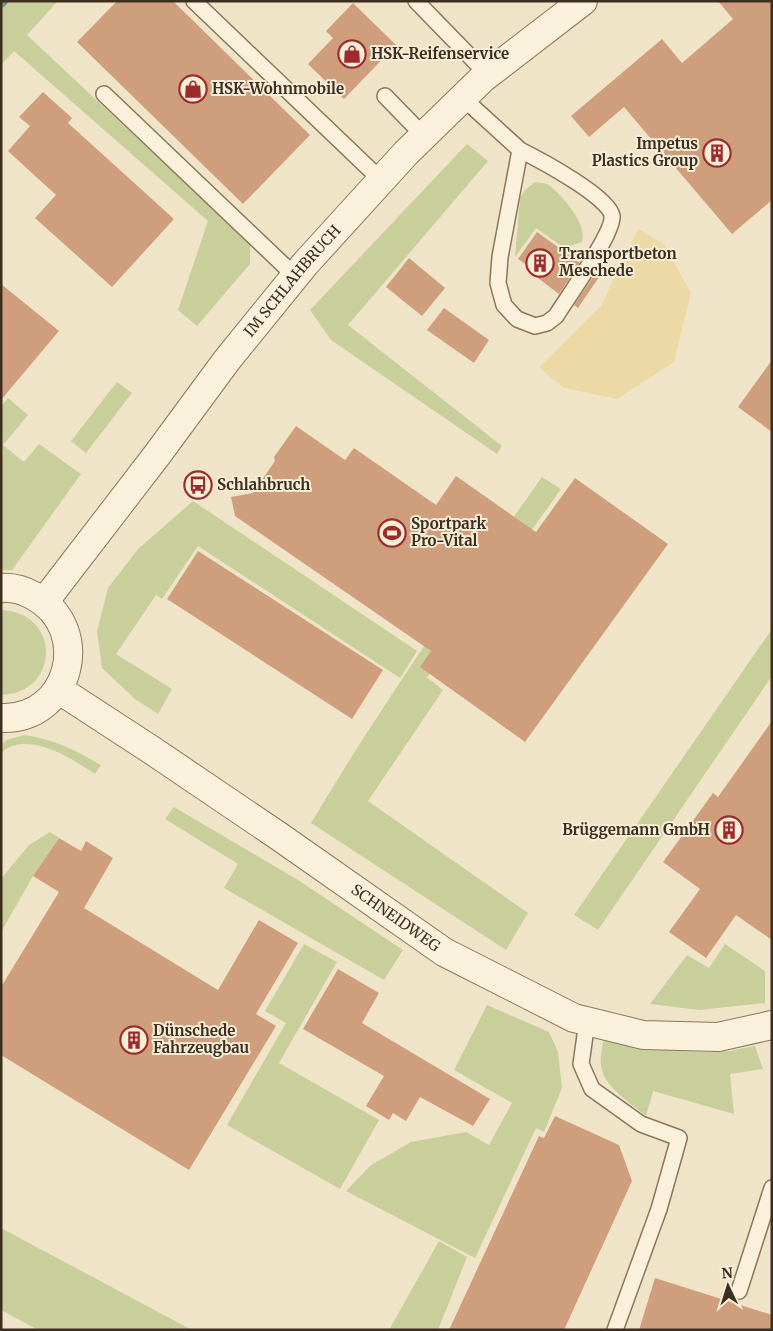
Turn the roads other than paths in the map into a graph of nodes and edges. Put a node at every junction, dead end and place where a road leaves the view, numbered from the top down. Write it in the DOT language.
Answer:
graph roads {
  1 [pos="194,1"];
  2 [pos="416,1"];
  3 [pos="583,1"];
  4 [pos="488,75"];
  5 [pos="104,94"];
  6 [pos="385,96"];
  7 [pos="463,98"];
  8 [pos="424,135"];
  9 [pos="520,150"];
  10 [pos="381,180"];
  11 [pos="295,276"];
  12 [pos="1,588"];
  13 [pos="44,602"];
  14 [pos="58,689"];
  15 [pos="1,718"];
  16 [pos="587,1021"];
  17 [pos="772,1025"];
  18 [pos="772,1188"];
  19 [pos="739,1291"];
  20 [pos="615,1330"];
  1 -- 10 [label="lane"];
  2 -- 4 [label="lane"];
  3 -- 4 [label="street, IM SCHLAHBRUCH"];
  4 -- 7 [label="street, IM SCHLAHBRUCH"];
  5 -- 11 [label="lane"];
  6 -- 8 [label="lane"];
  7 -- 8 [label="street, IM SCHLAHBRUCH"];
  7 -- 9 [label="lane"];
  8 -- 10 [label="street, IM SCHLAHBRUCH"];
  9 -- 9 [label="lane"];
  10 -- 11 [label="street, IM SCHLAHBRUCH"];
  11 -- 13 [label="street, IM SCHLAHBRUCH"];
  12 -- 13 [label="street"];
  13 -- 14 [label="street"];
  14 -- 15 [label="street"];
  14 -- 16 [label="street, SCHNEIDWEG"];
  16 -- 17 [label="street, SCHNEIDWEG"];
  16 -- 20 [label="lane"];
  18 -- 19 [label="lane"];
}
